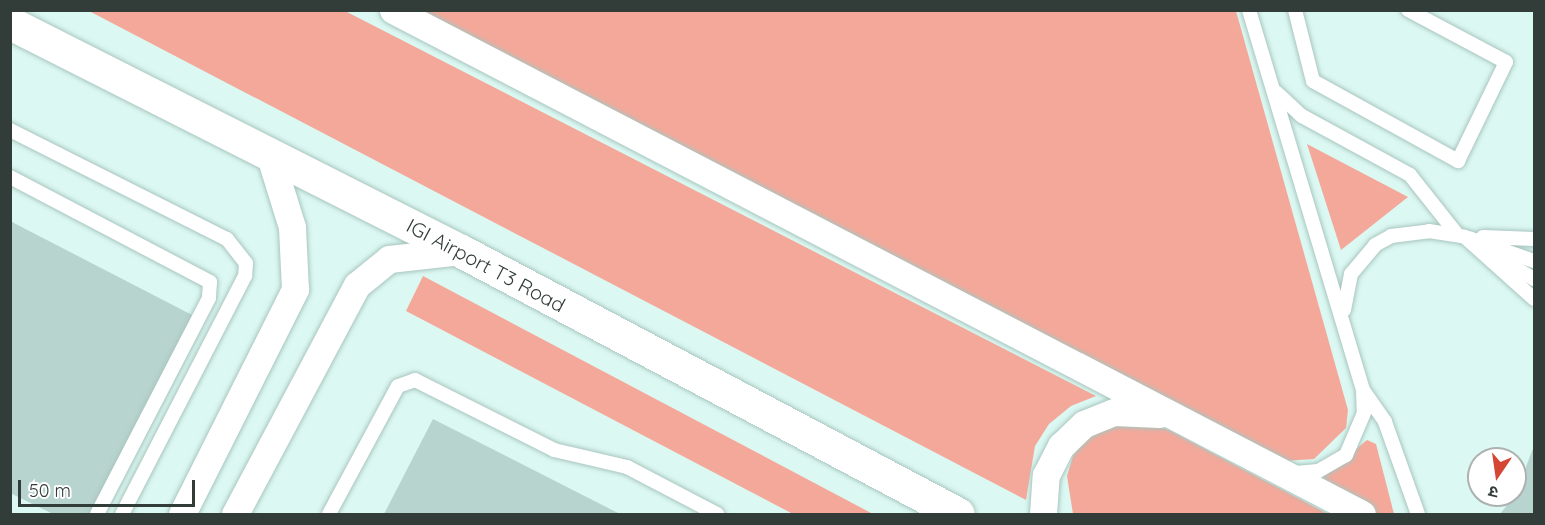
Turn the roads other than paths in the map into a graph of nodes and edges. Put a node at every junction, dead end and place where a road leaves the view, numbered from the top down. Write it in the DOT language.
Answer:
graph roads {
  1 [pos="393,10"];
  2 [pos="1249,10"];
  3 [pos="1295,10"];
  4 [pos="1408,10"];
  5 [pos="10,23"];
  6 [pos="1273,88"];
  7 [pos="10,130"];
  8 [pos="269,153"];
  9 [pos="10,177"];
  10 [pos="1461,235"];
  11 [pos="1534,239"];
  12 [pos="461,251"];
  13 [pos="1534,261"];
  14 [pos="1534,279"];
  15 [pos="1534,299"];
  16 [pos="1345,318"];
  17 [pos="1363,390"];
  18 [pos="1178,420"];
  19 [pos="1279,471"];
  20 [pos="97,514"];
  21 [pos="122,514"];
  22 [pos="182,514"];
  23 [pos="235,514"];
  24 [pos="329,514"];
  25 [pos="717,514"];
  26 [pos="958,514"];
  27 [pos="1043,514"];
  28 [pos="1362,514"];
  29 [pos="1418,514"];
  1 -- 18 [label="street"];
  2 -- 6 [label="lane"];
  3 -- 4 [label="lane"];
  5 -- 8 [label="main road, IGI Airport T3 Road"];
  6 -- 10 [label="lane"];
  6 -- 16 [label="lane"];
  7 -- 21 [label="lane"];
  8 -- 12 [label="main road, IGI Airport T3 Road"];
  8 -- 22 [label="street"];
  9 -- 20 [label="lane"];
  10 -- 11 [label="lane"];
  10 -- 13 [label="lane"];
  10 -- 14 [label="lane"];
  10 -- 15 [label="lane"];
  10 -- 16 [label="lane"];
  12 -- 23 [label="street"];
  12 -- 26 [label="main road, IGI Airport T3 Road"];
  16 -- 17 [label="lane"];
  17 -- 19 [label="lane"];
  17 -- 29 [label="lane"];
  18 -- 19 [label="street"];
  18 -- 27 [label="street"];
  19 -- 28 [label="street"];
  24 -- 25 [label="lane"];
}
